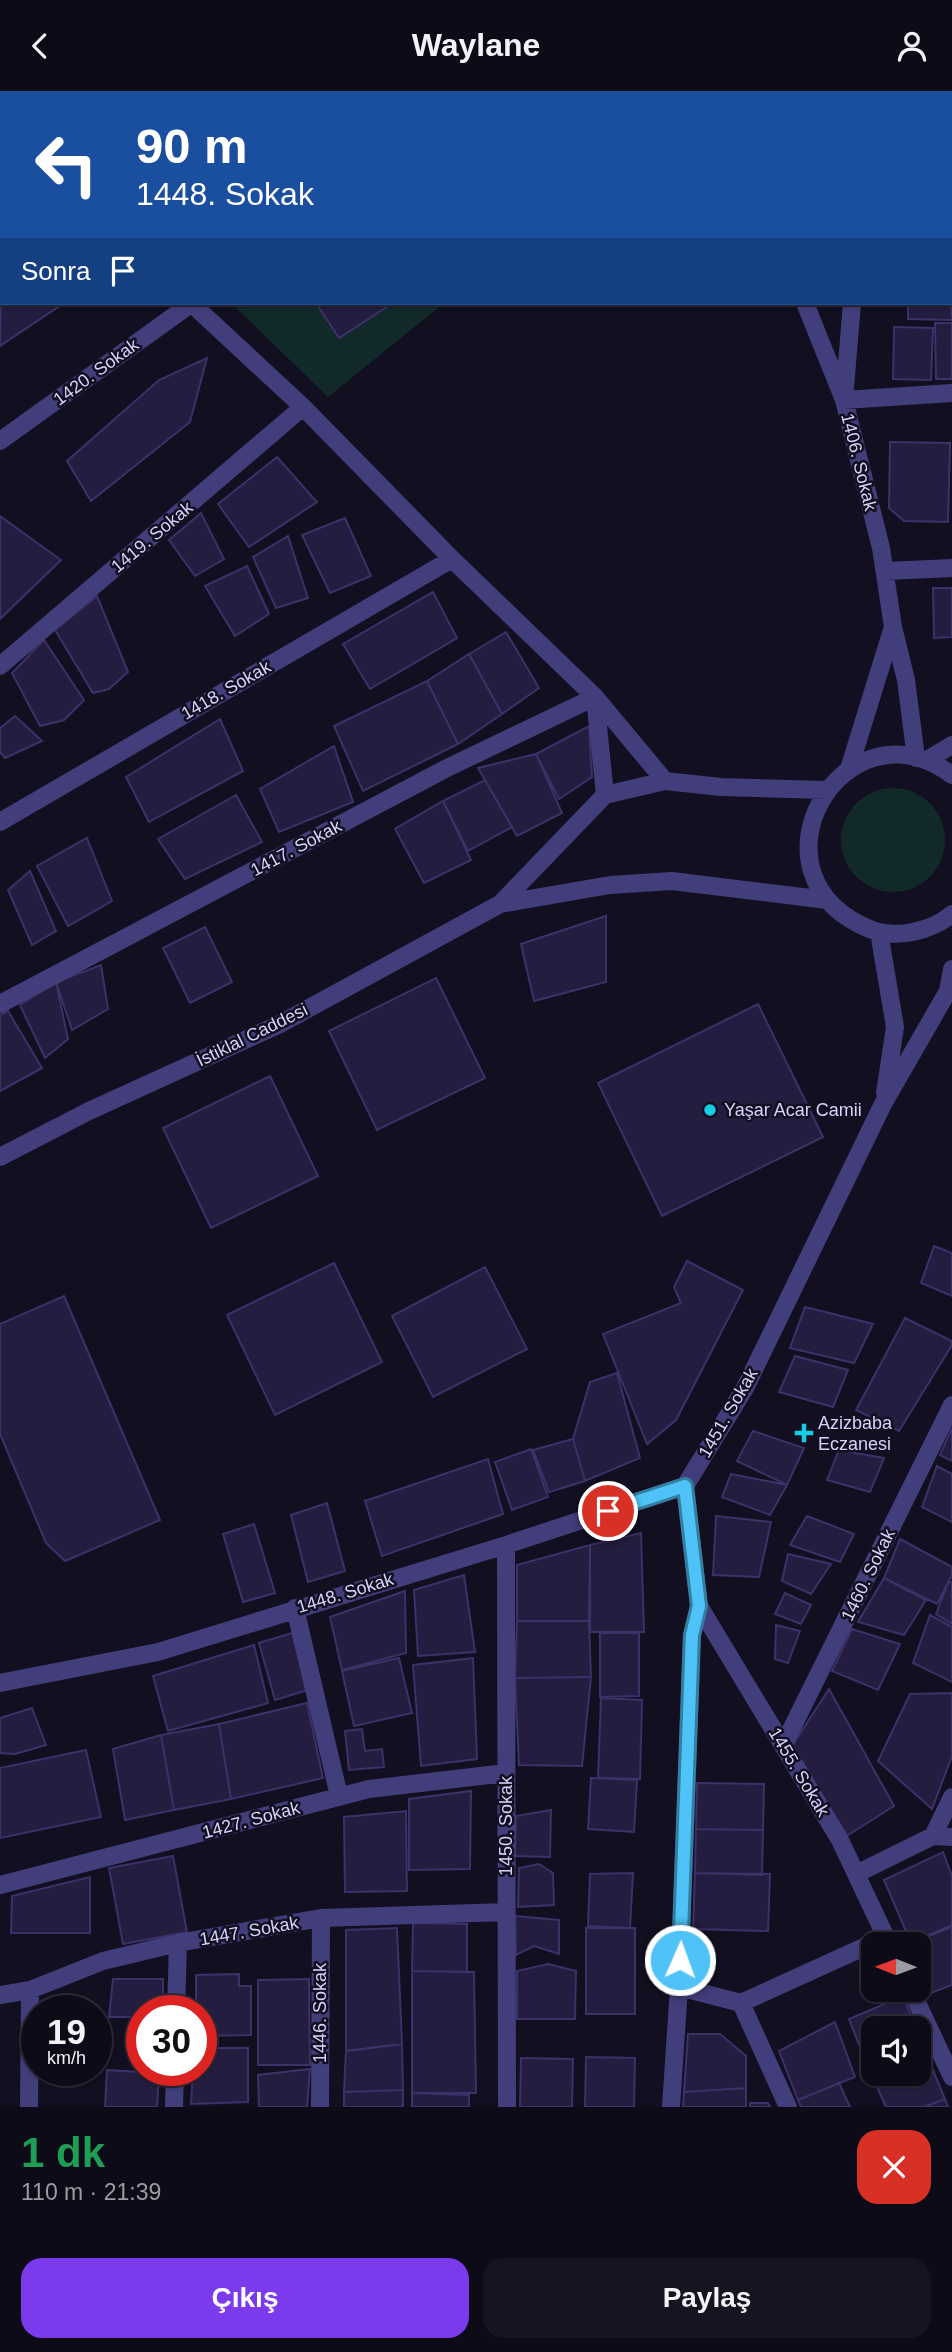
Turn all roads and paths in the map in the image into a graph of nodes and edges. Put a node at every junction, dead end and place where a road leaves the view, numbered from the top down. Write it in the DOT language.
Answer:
graph roads {
  1 [pos="188,305"];
  2 [pos="193,305"];
  3 [pos="806,305"];
  4 [pos="852,305"];
  5 [pos="952,393"];
  6 [pos="844,400"];
  7 [pos="303,407"];
  8 [pos="0,442"];
  9 [pos="452,559"];
  10 [pos="952,568"];
  11 [pos="886,571"];
  12 [pos="893,627"];
  13 [pos="0,666"];
  14 [pos="595,697"];
  15 [pos="952,745"];
  16 [pos="921,759"];
  17 [pos="849,769"];
  18 [pos="952,775"];
  19 [pos="665,781"];
  20 [pos="826,790"];
  21 [pos="605,795"];
  22 [pos="0,822"];
  23 [pos="827,900"];
  24 [pos="500,904"];
  25 [pos="952,914"];
  26 [pos="879,932"];
  27 [pos="952,969"];
  28 [pos="0,1004"];
  29 [pos="883,1104"];
  30 [pos="0,1157"];
  31 [pos="952,1405"];
  32 [pos="685,1486"];
  33 [pos="506,1545"];
  34 [pos="699,1606"];
  35 [pos="295,1608"];
  36 [pos="0,1683"];
  37 [pos="783,1746"];
  38 [pos="506,1773"];
  39 [pos="339,1796"];
  40 [pos="952,1797"];
  41 [pos="933,1836"];
  42 [pos="952,1837"];
  43 [pos="856,1874"];
  44 [pos="0,1885"];
  45 [pos="506,1912"];
  46 [pos="321,1919"];
  47 [pos="883,1932"];
  48 [pos="178,1943"];
  49 [pos="861,1951"];
  50 [pos="679,1987"];
  51 [pos="30,1990"];
  52 [pos="0,1995"];
  53 [pos="176,1995"];
  54 [pos="917,2002"];
  55 [pos="741,2003"];
  56 [pos="952,2077"];
  57 [pos="175,2086"];
  58 [pos="29,2107"];
  59 [pos="174,2107"];
  60 [pos="320,2107"];
  61 [pos="507,2107"];
  62 [pos="671,2107"];
  63 [pos="788,2107"];
  1 -- 8 [label="street, 1420. Sokak"];
  2 -- 7 [label="street"];
  3 -- 6 [label="street, 1406. Sokak"];
  4 -- 6 [label="street"];
  5 -- 6 [label="street"];
  6 -- 11 [label="street, 1406. Sokak"];
  7 -- 9 [label="street"];
  7 -- 13 [label="street, 1419. Sokak"];
  9 -- 14 [label="street"];
  9 -- 22 [label="street, 1418. Sokak"];
  10 -- 11 [label="street"];
  11 -- 12 [label="street, 1406. Sokak"];
  12 -- 16 [label="street, 1406. Sokak"];
  12 -- 17 [label="street, 1406. Sokak"];
  14 -- 19 [label="street"];
  14 -- 21 [label="street"];
  14 -- 28 [label="street, 1417. Sokak"];
  15 -- 16 [label="street"];
  16 -- 17 [label="street"];
  16 -- 18 [label="street"];
  17 -- 20 [label="street"];
  19 -- 20 [label="street"];
  19 -- 21 [label="street"];
  20 -- 23 [label="street"];
  21 -- 24 [label="street, İstiklal Caddesi"];
  23 -- 24 [label="street, İstiklal Caddesi"];
  23 -- 26 [label="street"];
  24 -- 30 [label="street, İstiklal Caddesi"];
  25 -- 26 [label="street"];
  26 -- 29 [label="street"];
  27 -- 29 [label="street, 1451. Sokak"];
  29 -- 32 [label="street, 1451. Sokak"];
  31 -- 37 [label="street, 1460. Sokak"];
  32 -- 33 [label="street, 1448. Sokak"];
  32 -- 34 [label="street"];
  33 -- 35 [label="street, 1448. Sokak"];
  33 -- 38 [label="street, 1450. Sokak"];
  34 -- 37 [label="street, 1455. Sokak"];
  34 -- 50 [label="street"];
  35 -- 36 [label="street, 1448. Sokak"];
  35 -- 39 [label="street"];
  37 -- 43 [label="street, 1455. Sokak"];
  38 -- 39 [label="street, 1427. Sokak"];
  38 -- 45 [label="street, 1450. Sokak"];
  39 -- 44 [label="street, 1427. Sokak"];
  40 -- 41 [label="street"];
  41 -- 42 [label="street"];
  41 -- 43 [label="street"];
  43 -- 47 [label="street, 1455. Sokak"];
  45 -- 46 [label="street, 1447. Sokak"];
  45 -- 61 [label="street, 1450. Sokak"];
  46 -- 48 [label="street, 1447. Sokak"];
  46 -- 60 [label="street, 1446. Sokak"];
  48 -- 51 [label="street, 1447. Sokak"];
  48 -- 53 [label="street"];
  49 -- 55 [label="street"];
  50 -- 55 [label="street"];
  50 -- 62 [label="street"];
  51 -- 52 [label="street, 1447. Sokak"];
  51 -- 58 [label="street"];
  54 -- 56 [label="street"];
  55 -- 63 [label="street"];
  57 -- 59 [label="street"];
}
